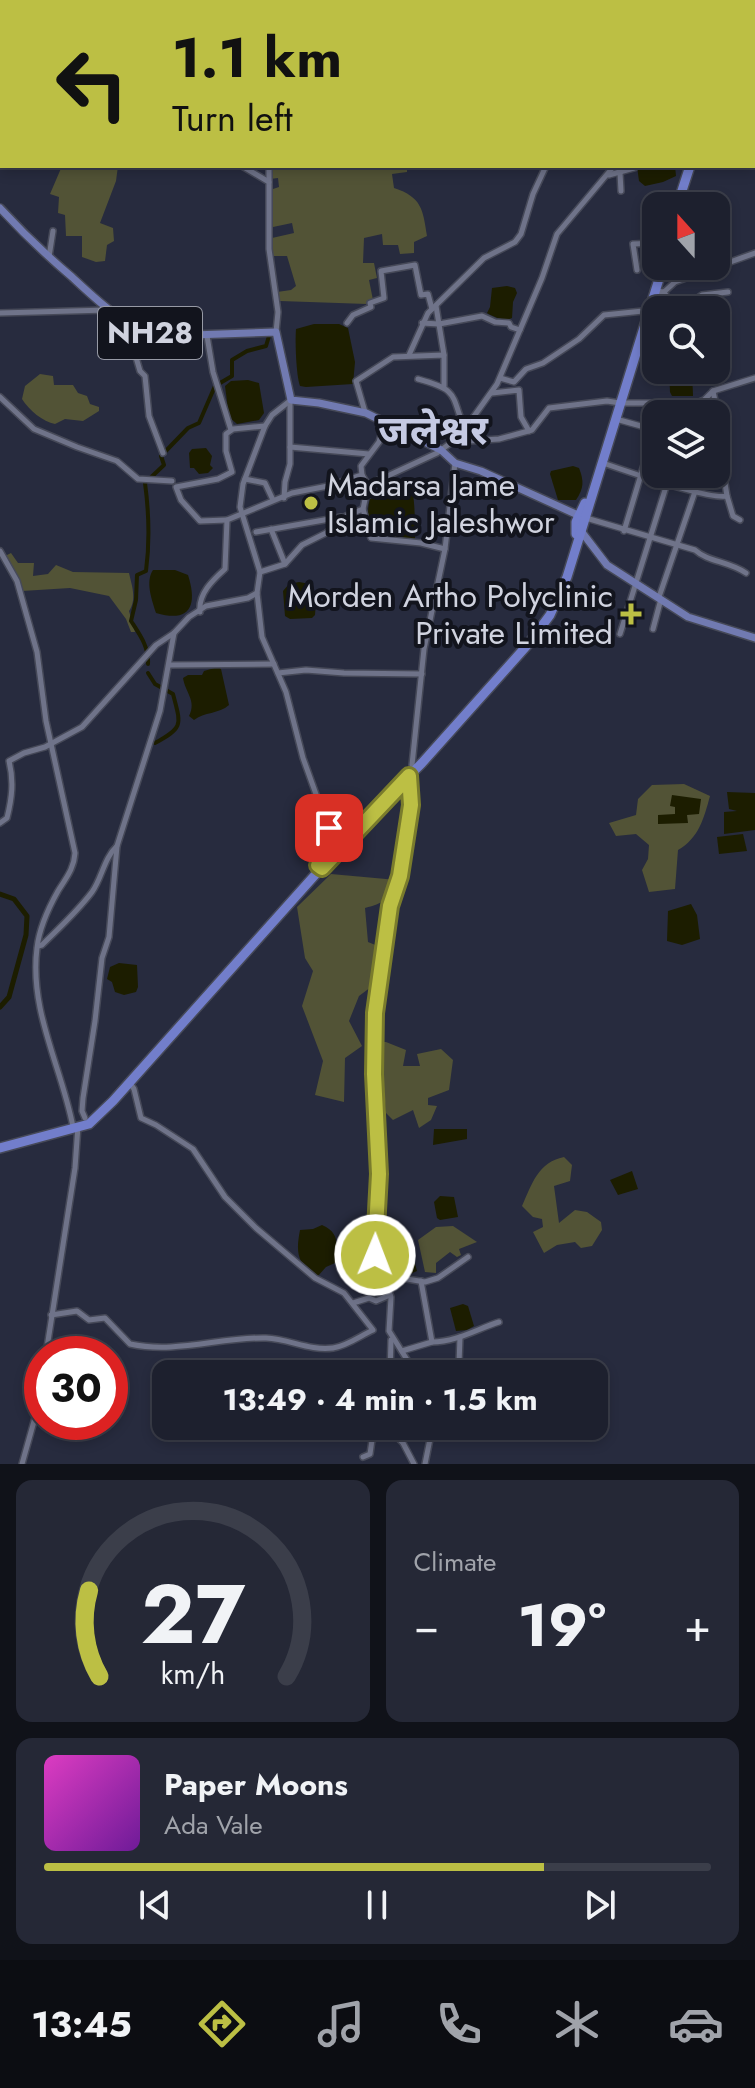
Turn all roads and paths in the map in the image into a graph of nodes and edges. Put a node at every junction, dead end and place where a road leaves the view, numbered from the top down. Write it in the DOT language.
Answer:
graph roads {
  1 [pos="245,168"];
  2 [pos="269,168"];
  3 [pos="545,168"];
  4 [pos="613,168"];
  5 [pos="634,168"];
  6 [pos="691,168"];
  7 [pos="620,173"];
  8 [pos="608,175"];
  9 [pos="269,182"];
  10 [pos="621,191"];
  11 [pos="684,192"];
  12 [pos="0,208"];
  13 [pos="53,231"];
  14 [pos="642,244"];
  15 [pos="755,253"];
  16 [pos="49,258"];
  17 [pos="730,261"];
  18 [pos="637,270"];
  19 [pos="660,280"];
  20 [pos="680,280"];
  21 [pos="660,292"];
  22 [pos="728,292"];
  23 [pos="434,308"];
  24 [pos="107,310"];
  25 [pos="642,311"];
  26 [pos="0,313"];
  27 [pos="642,315"];
  28 [pos="116,317"];
  29 [pos="347,323"];
  30 [pos="422,323"];
  31 [pos="439,324"];
  32 [pos="520,330"];
  33 [pos="276,332"];
  34 [pos="207,336"];
  35 [pos="409,355"];
  36 [pos="444,355"];
  37 [pos="500,378"];
  38 [pos="755,378"];
  39 [pos="418,379"];
  40 [pos="444,386"];
  41 [pos="713,391"];
  42 [pos="491,393"];
  43 [pos="0,397"];
  44 [pos="291,400"];
  45 [pos="704,400"];
  46 [pos="715,400"];
  47 [pos="618,403"];
  48 [pos="642,403"];
  49 [pos="366,413"];
  50 [pos="616,419"];
  51 [pos="385,422"];
  52 [pos="265,426"];
  53 [pos="642,426"];
  54 [pos="464,429"];
  55 [pos="231,430"];
  56 [pos="529,431"];
  57 [pos="452,442"];
  58 [pos="290,447"];
  59 [pos="441,450"];
  60 [pos="163,453"];
  61 [pos="369,454"];
  62 [pos="455,463"];
  63 [pos="602,463"];
  64 [pos="642,471"];
  65 [pos="362,475"];
  66 [pos="640,475"];
  67 [pos="245,479"];
  68 [pos="172,481"];
  69 [pos="368,485"];
  70 [pos="665,488"];
  71 [pos="683,488"];
  72 [pos="696,488"];
  73 [pos="726,488"];
  74 [pos="695,492"];
  75 [pos="727,496"];
  76 [pos="284,498"];
  77 [pos="273,500"];
  78 [pos="363,509"];
  79 [pos="243,512"];
  80 [pos="346,516"];
  81 [pos="582,516"];
  82 [pos="227,520"];
  83 [pos="740,520"];
  84 [pos="271,529"];
  85 [pos="580,530"];
  86 [pos="624,531"];
  87 [pos="256,532"];
  88 [pos="649,538"];
  89 [pos="677,546"];
  90 [pos="445,549"];
  91 [pos="0,551"];
  92 [pos="285,564"];
  93 [pos="260,572"];
  94 [pos="746,573"];
  95 [pos="637,583"];
  96 [pos="257,593"];
  97 [pos="660,598"];
  98 [pos="200,612"];
  99 [pos="653,629"];
  100 [pos="174,633"];
  101 [pos="620,634"];
  102 [pos="755,638"];
  103 [pos="274,664"];
  104 [pos="170,665"];
  105 [pos="278,673"];
  106 [pos="422,674"];
  107 [pos="51,743"];
  108 [pos="415,765"];
  109 [pos="0,823"];
  110 [pos="117,846"];
  111 [pos="335,847"];
  112 [pos="320,867"];
  113 [pos="38,946"];
  114 [pos="130,1083"];
  115 [pos="79,1124"];
  116 [pos="0,1148"];
  117 [pos="468,1257"];
  118 [pos="383,1275"];
  119 [pos="421,1281"];
  120 [pos="390,1295"];
  121 [pos="353,1303"];
  122 [pos="51,1315"];
  123 [pos="499,1322"];
  124 [pos="48,1336"];
  125 [pos="460,1337"];
  126 [pos="391,1339"];
  127 [pos="432,1342"];
  128 [pos="402,1351"];
  129 [pos="390,1360"];
  130 [pos="407,1360"];
  131 [pos="459,1360"];
  132 [pos="29,1440"];
  133 [pos="372,1440"];
  134 [pos="401,1440"];
  135 [pos="430,1440"];
  136 [pos="363,1457"];
  137 [pos="22,1464"];
  138 [pos="414,1464"];
  139 [pos="425,1464"];
  1 -- 9 [label="street"];
  2 -- 9 [label="street"];
  3 -- 23 [label="street"];
  4 -- 8 [label="street"];
  5 -- 7 [label="street"];
  6 -- 11 [label="highway"];
  7 -- 8 [label="street"];
  7 -- 10 [label="street"];
  8 -- 32 [label="street"];
  9 -- 33 [label="street"];
  12 -- 16 [label="main road, NH28"];
  13 -- 16 [label="street"];
  14 -- 18 [label="street"];
  15 -- 17 [label="street"];
  16 -- 24 [label="main road, NH28"];
  19 -- 21 [label="highway"];
  20 -- 21 [label="street"];
  21 -- 22 [label="street"];
  21 -- 47 [label="highway"];
  23 -- 29 [label="street"];
  23 -- 30 [label="street"];
  23 -- 31 [label="street"];
  24 -- 26 [label="street"];
  24 -- 28 [label="main road, NH28"];
  25 -- 37 [label="street"];
  27 -- 47 [label="highway"];
  28 -- 34 [label="main road, NH28"];
  28 -- 60 [label="street"];
  30 -- 31 [label="street"];
  30 -- 35 [label="street"];
  31 -- 32 [label="street"];
  31 -- 36 [label="street"];
  32 -- 37 [label="street"];
  33 -- 34 [label="main road, NH28"];
  33 -- 44 [label="main road"];
  34 -- 55 [label="street"];
  35 -- 36 [label="street"];
  35 -- 49 [label="street"];
  36 -- 40 [label="street"];
  37 -- 42 [label="street"];
  38 -- 41 [label="street"];
  39 -- 40 [label="street"];
  40 -- 54 [label="street"];
  41 -- 45 [label="street"];
  41 -- 46 [label="street"];
  42 -- 54 [label="street"];
  42 -- 56 [label="street"];
  43 -- 68 [label="street"];
  44 -- 49 [label="main road"];
  44 -- 52 [label="street"];
  44 -- 58 [label="street"];
  47 -- 48 [label="street"];
  47 -- 50 [label="highway"];
  47 -- 56 [label="street"];
  47 -- 81 [label="highway"];
  49 -- 51 [label="main road"];
  50 -- 53 [label="street"];
  50 -- 63 [label="highway"];
  51 -- 59 [label="main road"];
  51 -- 61 [label="street"];
  52 -- 55 [label="street"];
  52 -- 67 [label="street"];
  54 -- 57 [label="street"];
  55 -- 82 [label="street"];
  56 -- 57 [label="street"];
  57 -- 59 [label="street"];
  58 -- 61 [label="street"];
  58 -- 76 [label="street"];
  59 -- 62 [label="main road"];
  59 -- 69 [label="street"];
  61 -- 65 [label="street"];
  62 -- 81 [label="main road"];
  62 -- 90 [label="street"];
  63 -- 66 [label="street"];
  63 -- 81 [label="highway"];
  64 -- 66 [label="street"];
  65 -- 69 [label="street"];
  65 -- 76 [label="street"];
  66 -- 86 [label="street"];
  67 -- 77 [label="street"];
  67 -- 79 [label="street"];
  69 -- 78 [label="street"];
  70 -- 88 [label="street"];
  71 -- 74 [label="street"];
  72 -- 74 [label="street"];
  73 -- 75 [label="street"];
  74 -- 75 [label="street"];
  74 -- 89 [label="street"];
  75 -- 83 [label="street"];
  76 -- 77 [label="street"];
  77 -- 79 [label="street"];
  78 -- 80 [label="street"];
  78 -- 90 [label="street"];
  79 -- 82 [label="street"];
  79 -- 93 [label="street"];
  80 -- 84 [label="street"];
  80 -- 92 [label="street"];
  81 -- 85 [label="highway"];
  81 -- 86 [label="street"];
  81 -- 108 [label="highway"];
  82 -- 98 [label="street"];
  84 -- 87 [label="street"];
  84 -- 92 [label="street"];
  85 -- 95 [label="main road"];
  85 -- 108 [label="highway"];
  86 -- 88 [label="street"];
  88 -- 89 [label="street"];
  88 -- 95 [label="street"];
  89 -- 94 [label="street"];
  89 -- 97 [label="street"];
  90 -- 106 [label="street"];
  91 -- 107 [label="street"];
  92 -- 93 [label="street"];
  93 -- 96 [label="street"];
  95 -- 97 [label="main road"];
  95 -- 101 [label="street"];
  96 -- 98 [label="street"];
  96 -- 103 [label="street"];
  97 -- 99 [label="street"];
  97 -- 102 [label="main road"];
  98 -- 100 [label="street"];
  100 -- 104 [label="street"];
  100 -- 107 [label="street"];
  103 -- 104 [label="street"];
  103 -- 105 [label="street"];
  104 -- 110 [label="street"];
  105 -- 106 [label="street"];
  105 -- 111 [label="street"];
  106 -- 108 [label="street"];
  107 -- 109 [label="street"];
  107 -- 113 [label="street"];
  108 -- 111 [label="highway"];
  108 -- 112 [label="highway"];
  108 -- 118 [label="street"];
  110 -- 113 [label="street"];
  110 -- 115 [label="street"];
  111 -- 112 [label="highway"];
  112 -- 114 [label="highway"];
  112 -- 115 [label="highway"];
  113 -- 115 [label="street"];
  114 -- 115 [label="highway"];
  114 -- 121 [label="street"];
  115 -- 116 [label="highway"];
  115 -- 122 [label="street"];
  117 -- 119 [label="street"];
  118 -- 119 [label="street"];
  118 -- 120 [label="street"];
  119 -- 127 [label="street"];
  120 -- 121 [label="street"];
  120 -- 126 [label="street"];
  121 -- 122 [label="street"];
  122 -- 124 [label="street"];
  123 -- 125 [label="street"];
  125 -- 127 [label="street"];
  125 -- 131 [label="street"];
  126 -- 128 [label="street"];
  126 -- 129 [label="street"];
  127 -- 128 [label="street"];
  128 -- 130 [label="street"];
  132 -- 137 [label="street"];
  133 -- 136 [label="street"];
  134 -- 138 [label="street"];
  135 -- 139 [label="street"];
}
